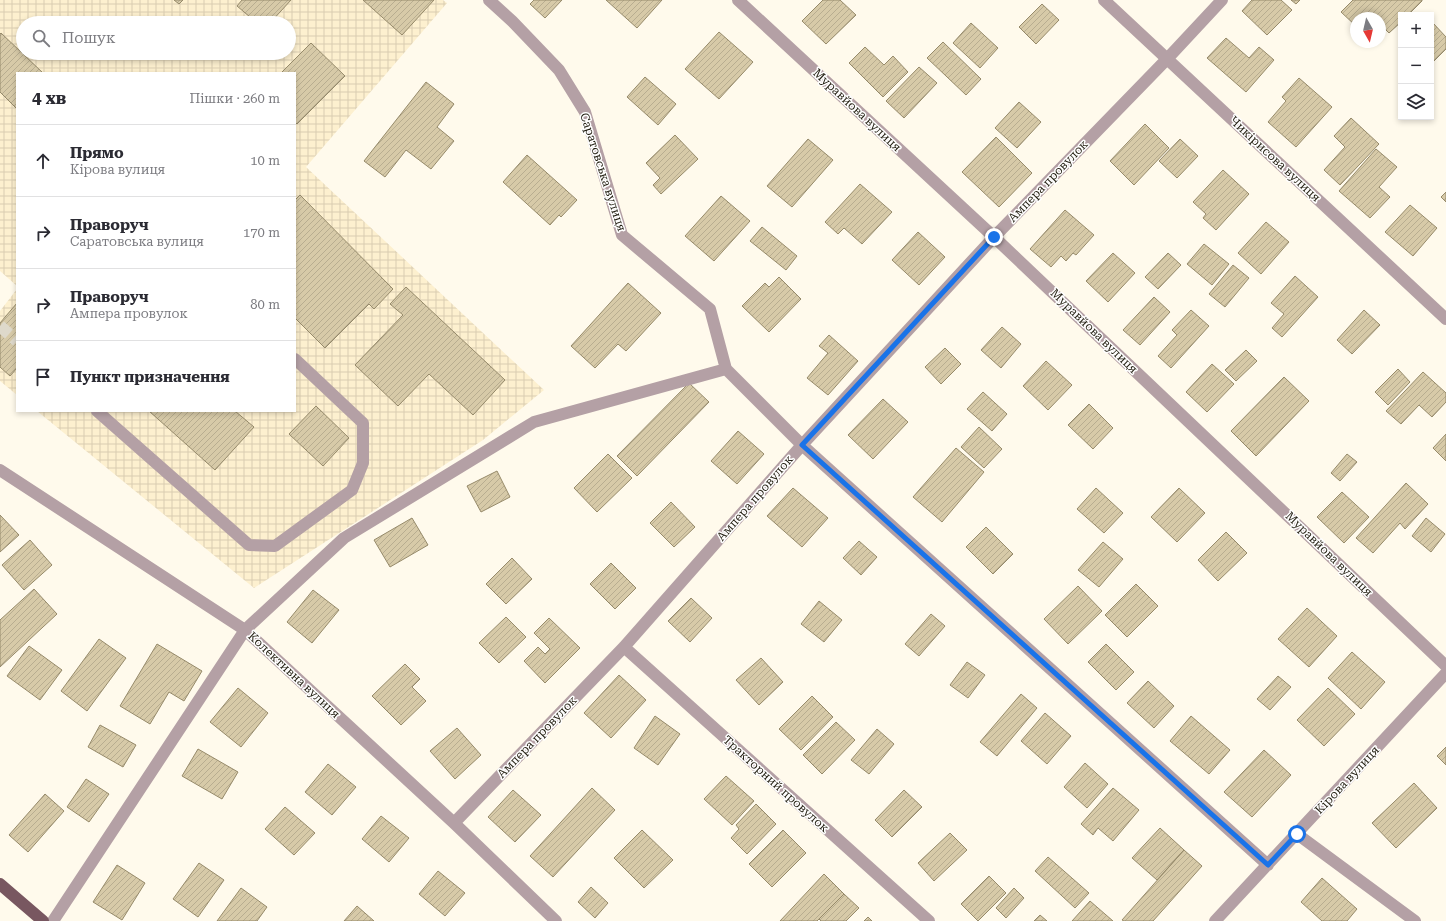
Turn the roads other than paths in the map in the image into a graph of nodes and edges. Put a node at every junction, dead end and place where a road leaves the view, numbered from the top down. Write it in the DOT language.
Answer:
graph roads {
  1 [pos="489,0"];
  2 [pos="738,0"];
  3 [pos="1104,0"];
  4 [pos="1222,0"];
  5 [pos="1167,59"];
  6 [pos="994,237"];
  7 [pos="1446,319"];
  8 [pos="296,360"];
  9 [pos="726,369"];
  10 [pos="98,412"];
  11 [pos="802,445"];
  12 [pos="0,470"];
  13 [pos="245,630"];
  14 [pos="624,647"];
  15 [pos="1446,666"];
  16 [pos="1446,674"];
  17 [pos="454,823"];
  18 [pos="1297,834"];
  19 [pos="1268,865"];
  20 [pos="0,884"];
  21 [pos="43,921"];
  22 [pos="53,921"];
  23 [pos="556,921"];
  24 [pos="929,921"];
  25 [pos="1215,921"];
  26 [pos="1415,921"];
  1 -- 9 [label="street, Саратовська вулиця"];
  2 -- 6 [label="street, Муравйова вулиця"];
  3 -- 5 [label="street, Чикірисова вулиця"];
  4 -- 5 [label="street, Ампера провулок"];
  5 -- 6 [label="street, Ампера провулок"];
  5 -- 7 [label="street, Чикірисова вулиця"];
  6 -- 11 [label="street, Ампера провулок"];
  6 -- 15 [label="street, Муравйова вулиця"];
  8 -- 10 [label="street"];
  9 -- 11 [label="street"];
  9 -- 13 [label="street"];
  11 -- 14 [label="street, Ампера провулок"];
  11 -- 19 [label="street"];
  12 -- 13 [label="street, Колективна вулиця"];
  13 -- 17 [label="street, Колективна вулиця"];
  13 -- 22 [label="street"];
  14 -- 17 [label="street, Ампера провулок"];
  14 -- 24 [label="street, Тракторний провулок"];
  16 -- 18 [label="street, Кірова вулиця"];
  17 -- 23 [label="street, Колективна вулиця"];
  18 -- 19 [label="street, Кірова вулиця"];
  18 -- 26 [label="street"];
  19 -- 25 [label="street, Кірова вулиця"];
  20 -- 21 [label="main road"];
}
